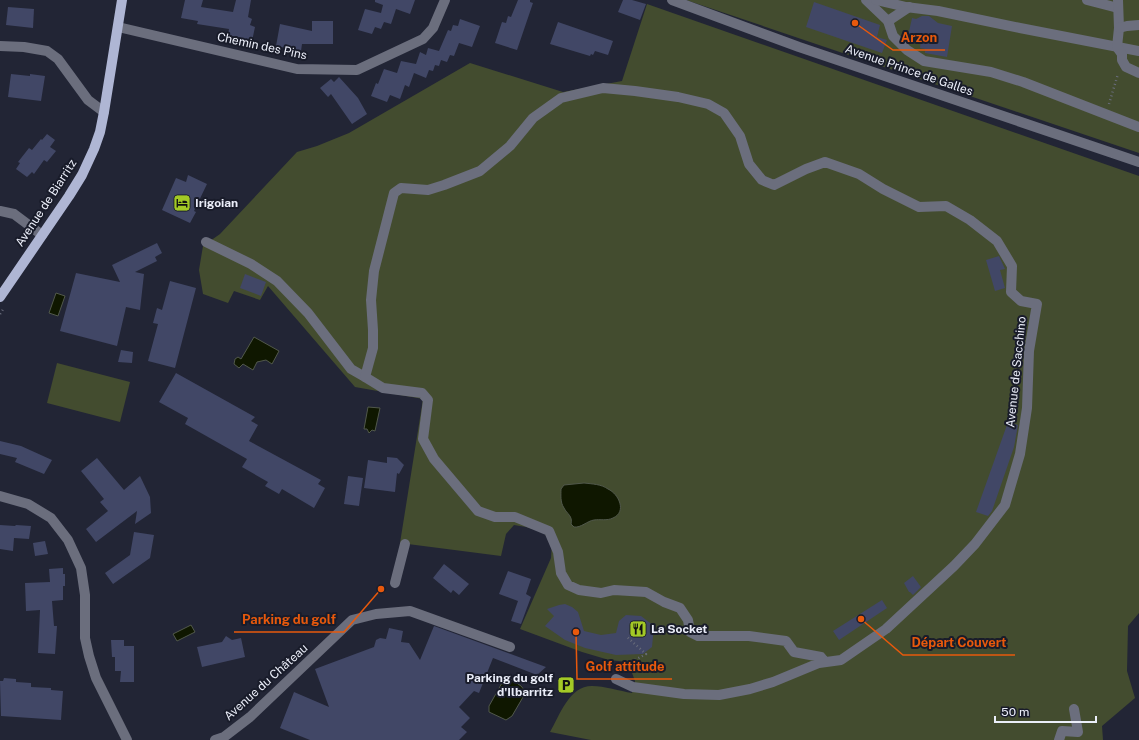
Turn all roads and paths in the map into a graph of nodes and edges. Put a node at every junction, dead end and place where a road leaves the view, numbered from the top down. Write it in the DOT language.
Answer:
graph roads {
  1 [pos="122,0"];
  2 [pos="445,0"];
  3 [pos="672,0"];
  4 [pos="866,0"];
  5 [pos="876,0"];
  6 [pos="1087,0"];
  7 [pos="1118,4"];
  8 [pos="909,7"];
  9 [pos="888,21"];
  10 [pos="1139,25"];
  11 [pos="118,27"];
  12 [pos="1119,28"];
  13 [pos="0,46"];
  14 [pos="1117,46"];
  15 [pos="1139,51"];
  16 [pos="1122,60"];
  17 [pos="1139,74"];
  18 [pos="104,112"];
  19 [pos="1106,114"];
  20 [pos="1139,127"];
  21 [pos="1139,162"];
  22 [pos="0,211"];
  23 [pos="42,235"];
  24 [pos="206,242"];
  25 [pos="0,297"];
  26 [pos="365,377"];
  27 [pos="0,496"];
  28 [pos="405,544"];
  29 [pos="395,583"];
  30 [pos="627,637"];
  31 [pos="510,647"];
  32 [pos="825,662"];
  33 [pos="626,665"];
  34 [pos="616,679"];
  35 [pos="1074,709"];
  36 [pos="127,740"];
  37 [pos="215,740"];
  38 [pos="1058,740"];
  1 -- 11 [label="main road, Avenue de Biarritz"];
  2 -- 11 [label="street, Chemin des Pins"];
  3 -- 21 [label="street, Avenue Prince de Galles"];
  4 -- 9 [label="street"];
  5 -- 8 [label="street"];
  6 -- 7 [label="street"];
  7 -- 12 [label="street"];
  8 -- 9 [label="street"];
  8 -- 14 [label="street"];
  9 -- 19 [label="street"];
  10 -- 12 [label="street"];
  11 -- 18 [label="main road, Avenue de Biarritz"];
  12 -- 14 [label="street"];
  13 -- 18 [label="street"];
  14 -- 15 [label="street"];
  14 -- 16 [label="street"];
  16 -- 17 [label="street"];
  16 -- 19 [label="path"];
  18 -- 23 [label="main road, Avenue de Biarritz"];
  19 -- 20 [label="street"];
  22 -- 23 [label="street"];
  23 -- 25 [label="main road, Avenue de Biarritz"];
  24 -- 26 [label="street"];
  26 -- 32 [label="street"];
  26 -- 32 [label="street, Avenue de Sacchino"];
  27 -- 36 [label="street"];
  28 -- 29 [label="street"];
  30 -- 33 [label="path"];
  31 -- 37 [label="street, Avenue du Château"];
  32 -- 34 [label="street, Avenue de Sacchino"];
  35 -- 38 [label="street"];
}
